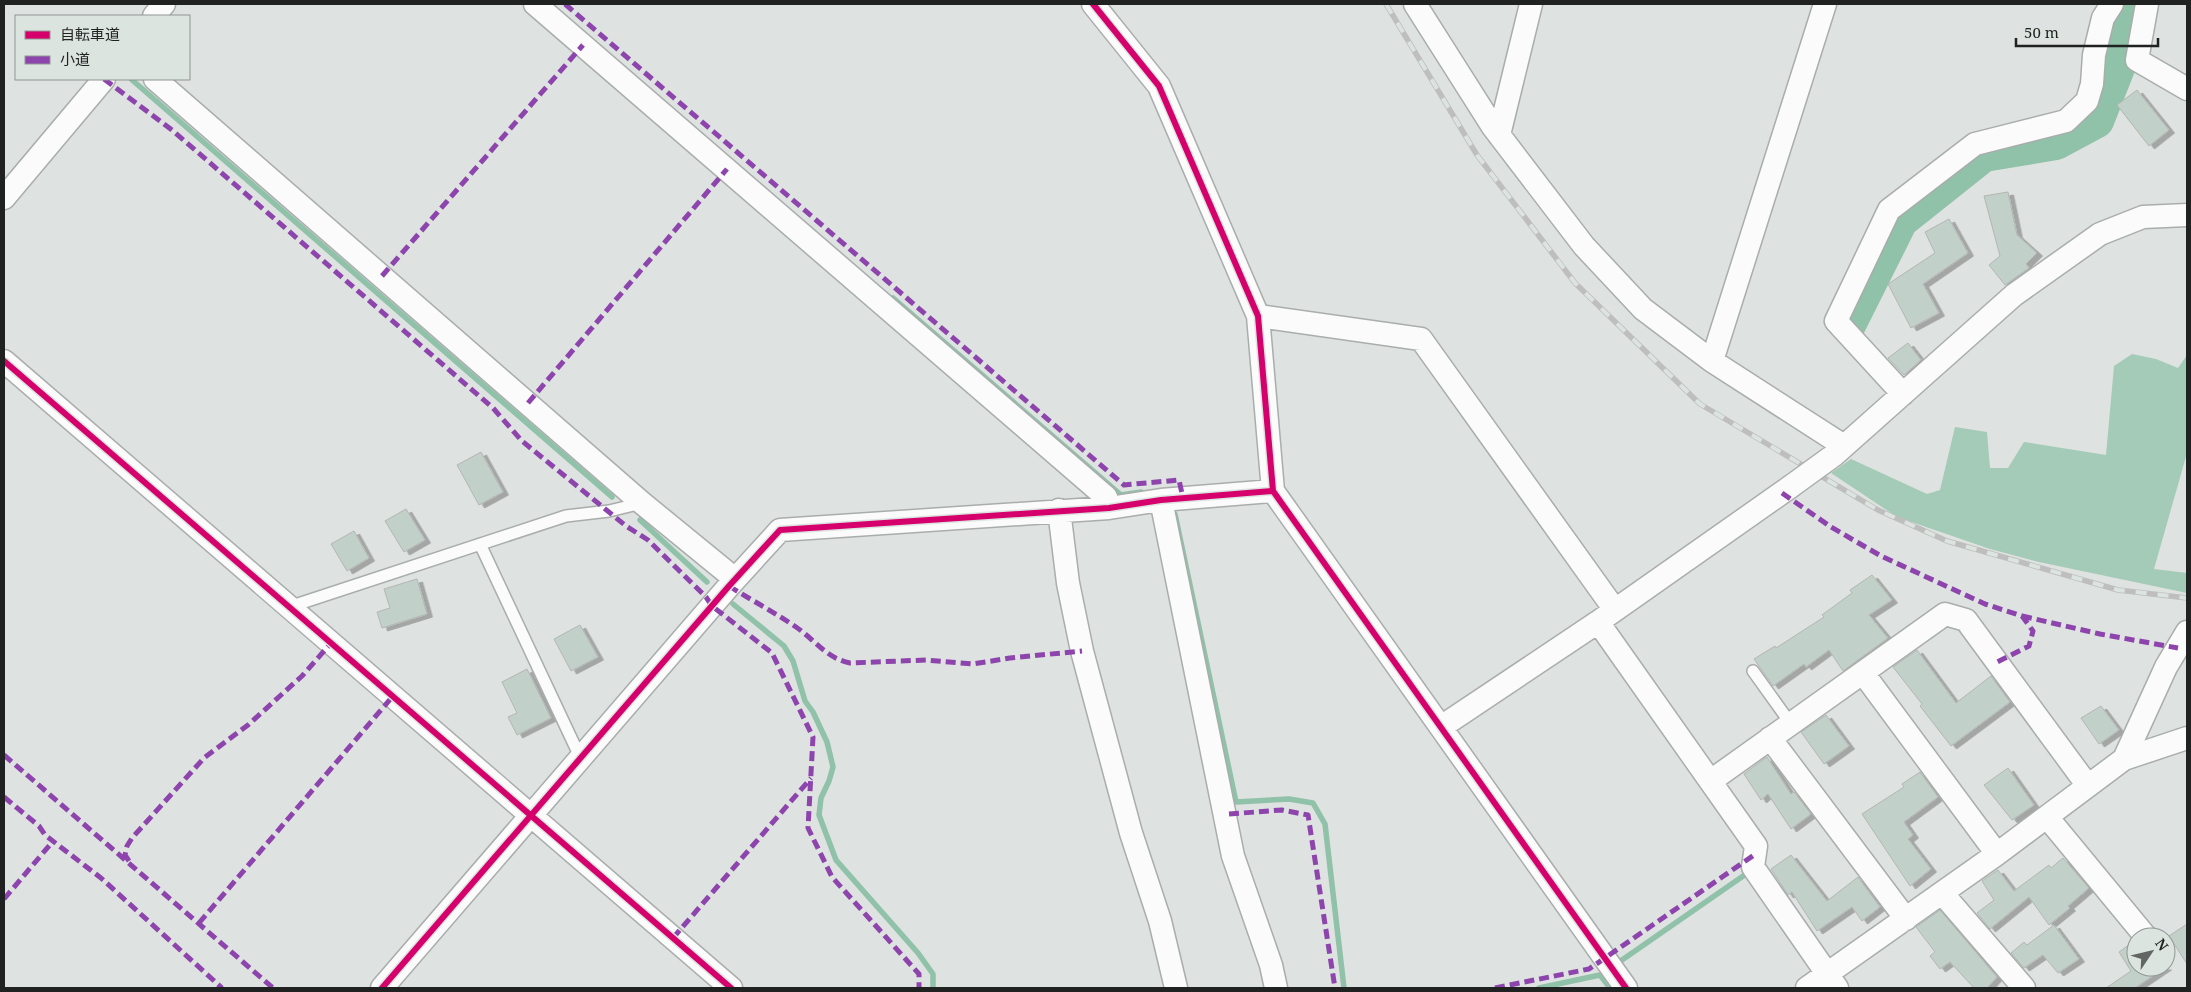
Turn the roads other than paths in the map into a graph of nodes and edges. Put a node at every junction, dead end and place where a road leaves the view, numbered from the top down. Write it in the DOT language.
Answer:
graph roads {
  1 [pos="164,4"];
  2 [pos="535,4"];
  3 [pos="1093,4"];
  4 [pos="1415,4"];
  5 [pos="1531,4"];
  6 [pos="1825,4"];
  7 [pos="2112,4"];
  8 [pos="2147,4"];
  9 [pos="155,15"];
  10 [pos="103,80"];
  11 [pos="156,80"];
  12 [pos="2187,89"];
  13 [pos="1499,135"];
  14 [pos="4,198"];
  15 [pos="2187,215"];
  16 [pos="1258,316"];
  17 [pos="4,361"];
  18 [pos="1712,362"];
  19 [pos="1903,394"];
  20 [pos="1837,452"];
  21 [pos="1273,490"];
  22 [pos="1161,500"];
  23 [pos="642,503"];
  24 [pos="1109,508"];
  25 [pos="1059,510"];
  26 [pos="480,544"];
  27 [pos="735,579"];
  28 [pos="289,607"];
  29 [pos="1606,616"];
  30 [pos="2187,632"];
  31 [pos="1753,671"];
  32 [pos="1863,673"];
  33 [pos="1791,724"];
  34 [pos="1441,727"];
  35 [pos="1770,738"];
  36 [pos="2187,738"];
  37 [pos="582,759"];
  38 [pos="2124,759"];
  39 [pos="1712,780"];
  40 [pos="2088,786"];
  41 [pos="531,816"];
  42 [pos="2047,817"];
  43 [pos="1997,854"];
  44 [pos="1942,893"];
  45 [pos="1906,919"];
  46 [pos="2138,927"];
  47 [pos="1832,981"];
  48 [pos="382,988"];
  49 [pos="731,988"];
  50 [pos="1176,988"];
  51 [pos="1276,988"];
  52 [pos="1626,988"];
  53 [pos="1807,988"];
  54 [pos="2024,988"];
  1 -- 9 [label="street"];
  2 -- 24 [label="street"];
  3 -- 16 [label="street"];
  4 -- 13 [label="street"];
  5 -- 13 [label="street"];
  6 -- 18 [label="street"];
  7 -- 19 [label="street"];
  8 -- 12 [label="street"];
  10 -- 14 [label="street"];
  11 -- 23 [label="street"];
  13 -- 18 [label="street"];
  15 -- 19 [label="street"];
  16 -- 21 [label="street"];
  16 -- 29 [label="street"];
  17 -- 28 [label="street"];
  18 -- 20 [label="street"];
  19 -- 20 [label="street"];
  20 -- 29 [label="street, bridge"];
  21 -- 22 [label="street"];
  21 -- 34 [label="street"];
  22 -- 24 [label="street"];
  22 -- 51 [label="street"];
  23 -- 26 [label="lane"];
  23 -- 27 [label="street"];
  24 -- 25 [label="street"];
  25 -- 27 [label="street"];
  25 -- 50 [label="street"];
  26 -- 28 [label="lane"];
  26 -- 37 [label="lane"];
  27 -- 37 [label="street"];
  28 -- 41 [label="street"];
  29 -- 34 [label="street"];
  29 -- 39 [label="street"];
  30 -- 38 [label="street"];
  31 -- 33 [label="lane"];
  32 -- 33 [label="street"];
  32 -- 40 [label="street"];
  32 -- 43 [label="street"];
  33 -- 35 [label="street"];
  34 -- 52 [label="street"];
  35 -- 39 [label="street"];
  35 -- 45 [label="street"];
  36 -- 38 [label="street"];
  37 -- 41 [label="street"];
  38 -- 40 [label="street"];
  39 -- 47 [label="street"];
  40 -- 42 [label="street"];
  41 -- 48 [label="street"];
  41 -- 49 [label="street"];
  42 -- 43 [label="street"];
  42 -- 46 [label="street"];
  43 -- 44 [label="street"];
  44 -- 45 [label="street"];
  44 -- 54 [label="street"];
  45 -- 47 [label="street"];
  47 -- 53 [label="street"];
}
